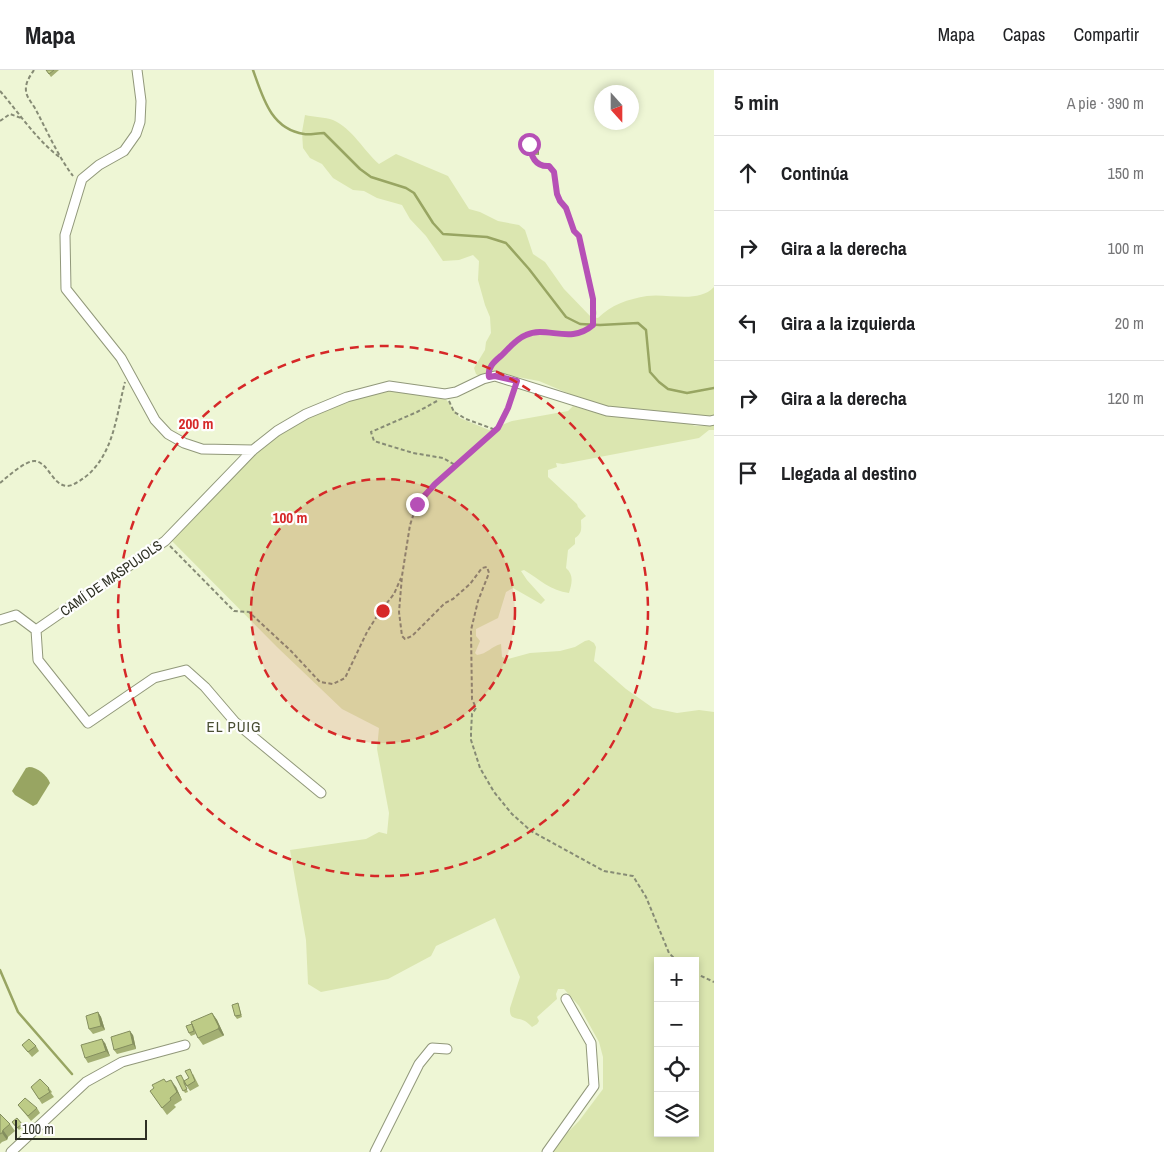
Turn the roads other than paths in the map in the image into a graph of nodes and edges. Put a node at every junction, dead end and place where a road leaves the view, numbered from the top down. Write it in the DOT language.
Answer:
graph roads {
  1 [pos="137,70"];
  2 [pos="714,420"];
  3 [pos="253,450"];
  4 [pos="0,620"];
  5 [pos="36,630"];
  6 [pos="321,793"];
  7 [pos="566,999"];
  8 [pos="185,1045"];
  9 [pos="447,1048"];
  10 [pos="11,1152"];
  11 [pos="375,1152"];
  12 [pos="547,1152"];
  1 -- 3 [label="street"];
  2 -- 3 [label="street, CAMÍ DE MASPUJOLS"];
  3 -- 5 [label="street, CAMÍ DE MASPUJOLS"];
  4 -- 5 [label="street"];
  5 -- 6 [label="street"];
  7 -- 12 [label="street"];
  8 -- 10 [label="street"];
  9 -- 11 [label="street"];
}
